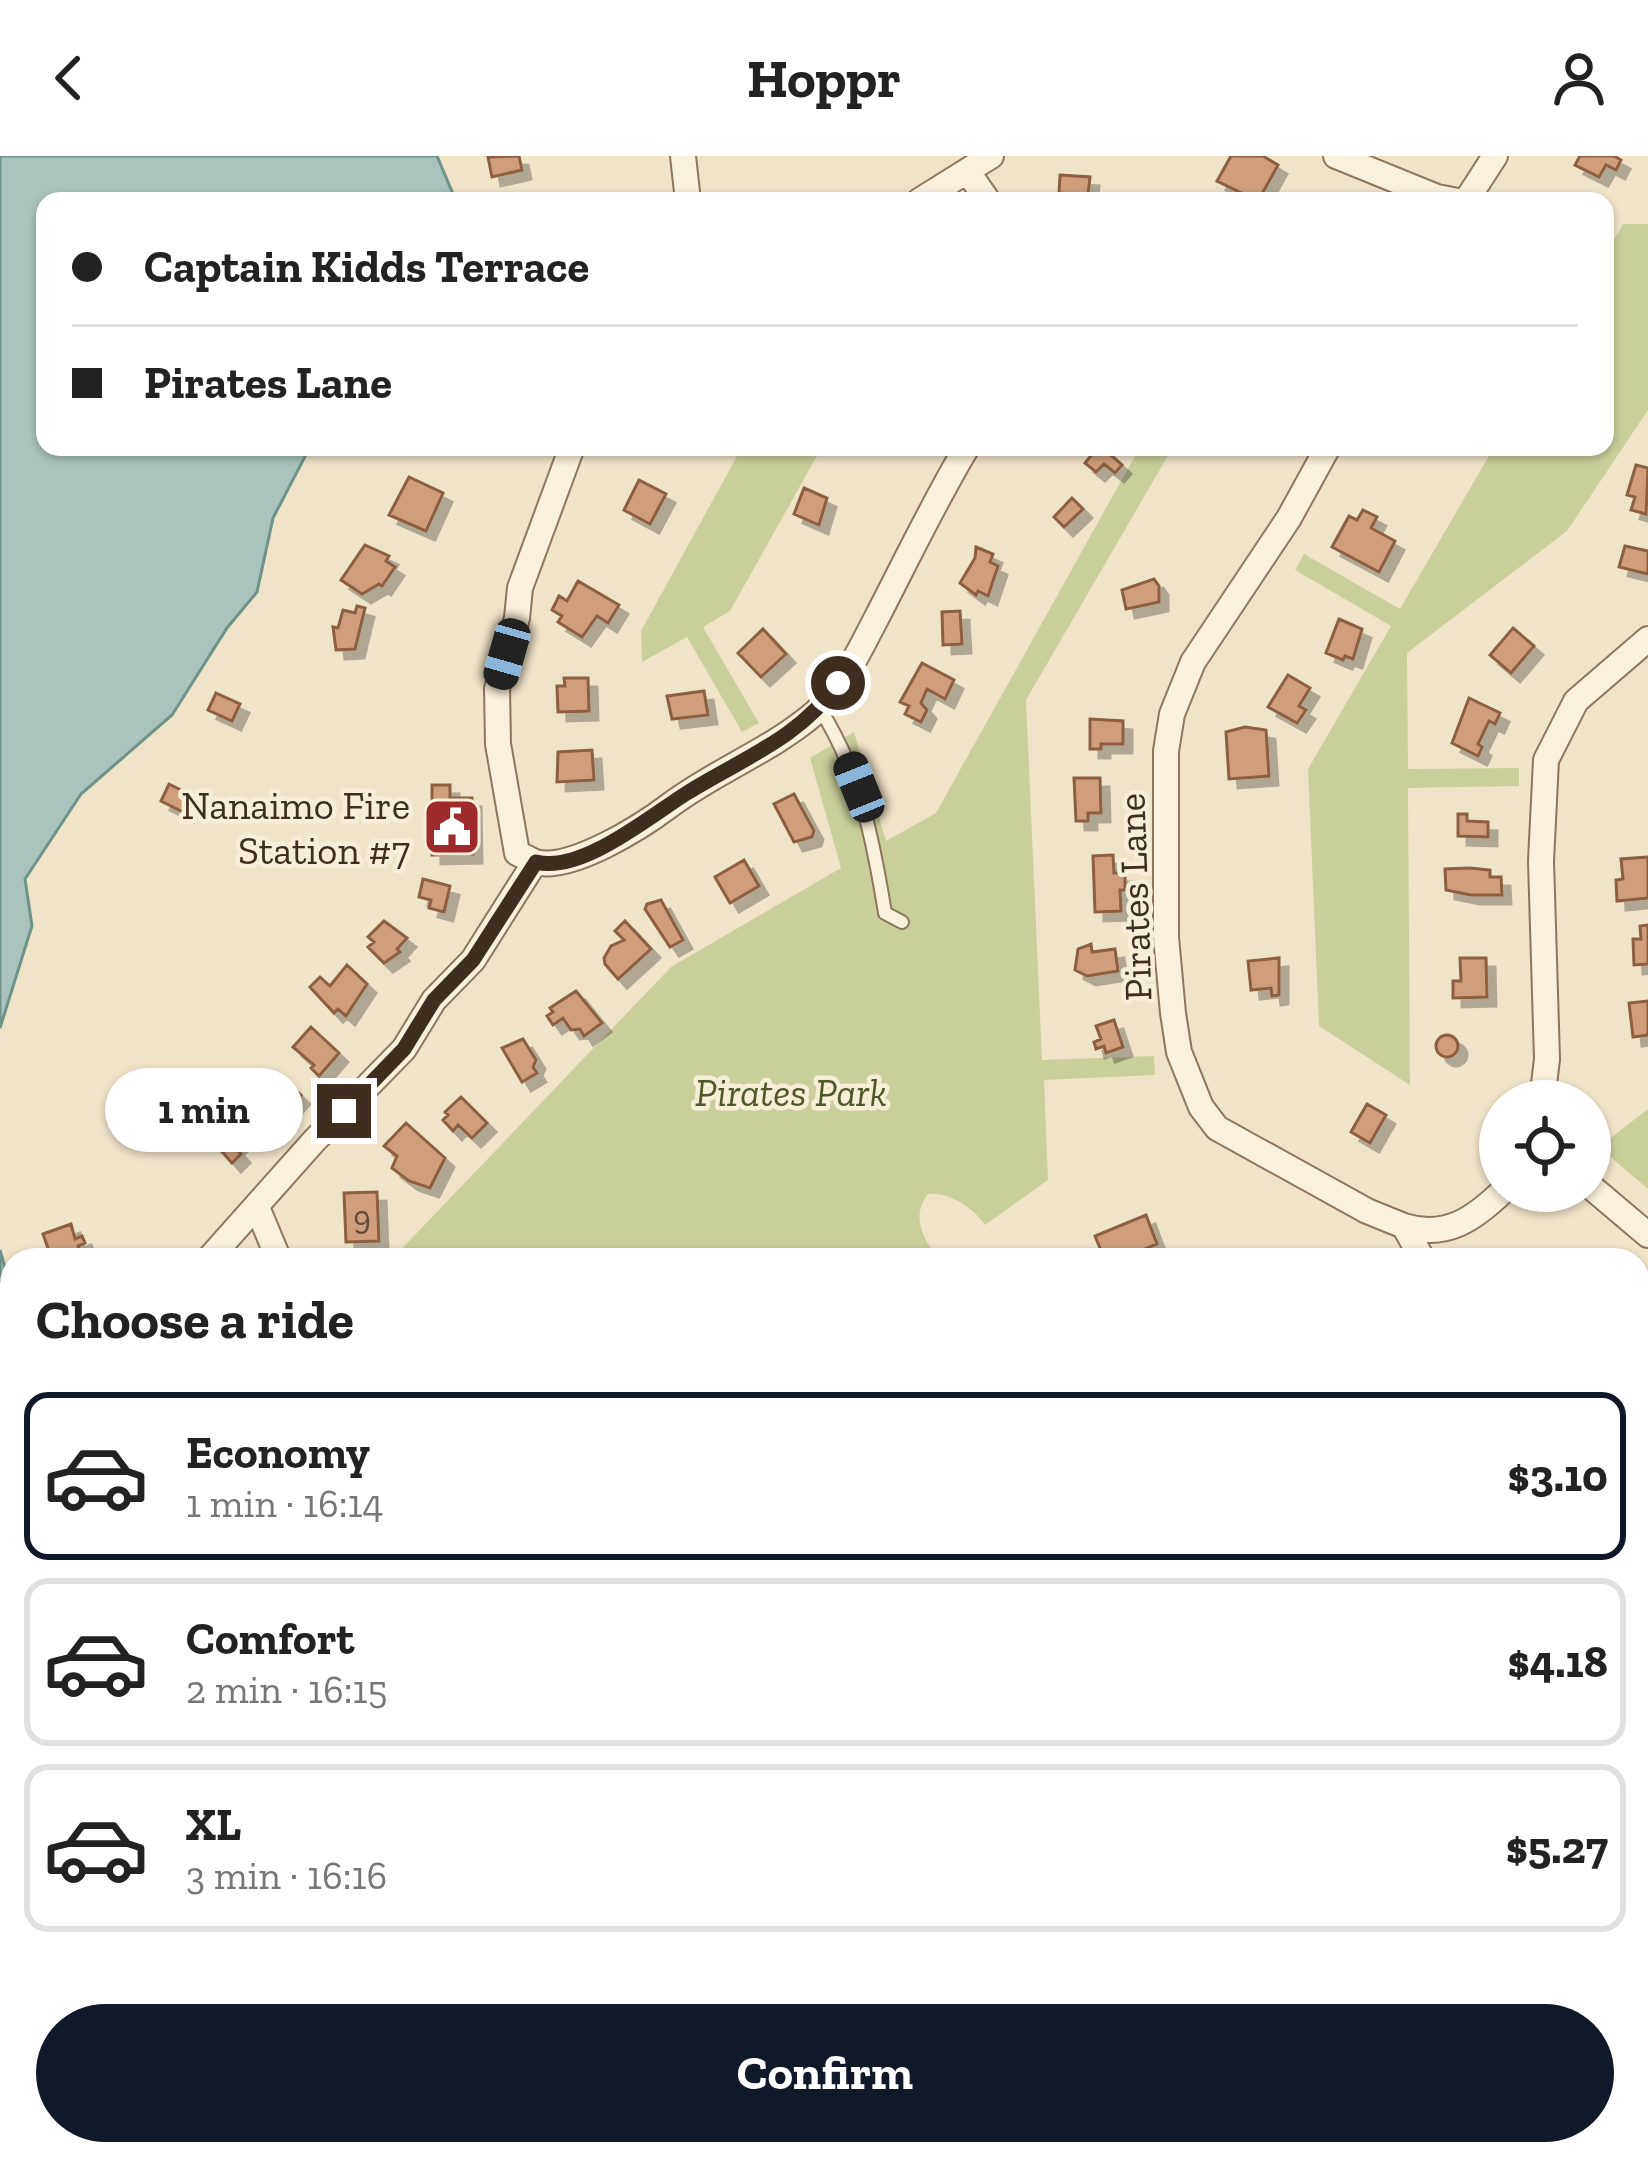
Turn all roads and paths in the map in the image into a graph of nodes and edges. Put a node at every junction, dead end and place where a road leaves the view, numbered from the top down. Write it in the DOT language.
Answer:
graph roads {
  1 [pos="682,156"];
  2 [pos="991,156"];
  3 [pos="1336,156"];
  4 [pos="1495,156"];
  5 [pos="968,172"];
  6 [pos="687,192"];
  7 [pos="935,192"];
  8 [pos="982,192"];
  9 [pos="1425,192"];
  10 [pos="1469,192"];
  11 [pos="569,456"];
  12 [pos="962,456"];
  13 [pos="1323,456"];
  14 [pos="1648,639"];
  15 [pos="820,709"];
  16 [pos="536,862"];
  17 [pos="902,922"];
  18 [pos="1544,1080"];
  19 [pos="1611,1204"];
  20 [pos="257,1207"];
  21 [pos="1481,1212"];
  22 [pos="1404,1226"];
  23 [pos="1648,1235"];
  24 [pos="219,1248"];
  25 [pos="274,1248"];
  26 [pos="1416,1248"];
  1 -- 6 [label="street"];
  2 -- 5 [label="street"];
  3 -- 9 [label="street"];
  4 -- 10 [label="street"];
  5 -- 7 [label="street"];
  5 -- 8 [label="street"];
  11 -- 16 [label="street"];
  12 -- 15 [label="street"];
  13 -- 22 [label="street, Pirates Lane"];
  14 -- 18 [label="street"];
  15 -- 16 [label="street"];
  15 -- 17 [label="lane"];
  16 -- 20 [label="street"];
  19 -- 23 [label="street"];
  20 -- 24 [label="street"];
  20 -- 25 [label="street"];
  21 -- 22 [label="street"];
  22 -- 26 [label="street"];
}
